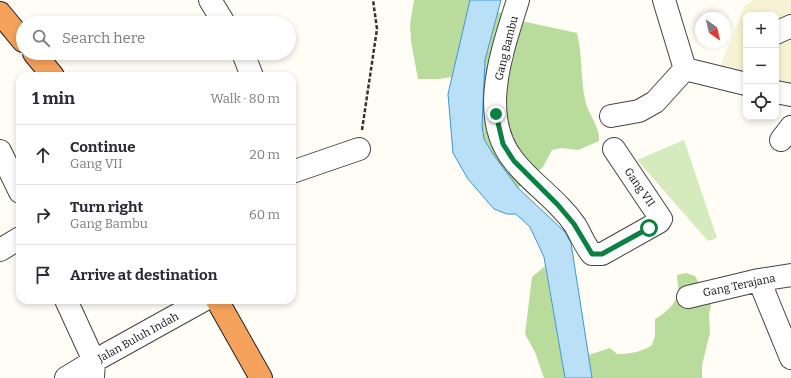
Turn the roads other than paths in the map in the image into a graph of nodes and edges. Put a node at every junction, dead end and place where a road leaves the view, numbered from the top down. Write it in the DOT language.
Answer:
graph roads {
  1 [pos="518,0"];
  2 [pos="664,0"];
  3 [pos="213,1"];
  4 [pos="0,13"];
  5 [pos="220,16"];
  6 [pos="791,26"];
  7 [pos="16,32"];
  8 [pos="779,32"];
  9 [pos="40,60"];
  10 [pos="246,60"];
  11 [pos="685,69"];
  12 [pos="50,72"];
  13 [pos="250,72"];
  14 [pos="743,83"];
  15 [pos="779,93"];
  16 [pos="791,96"];
  17 [pos="611,116"];
  18 [pos="360,149"];
  19 [pos="614,149"];
  20 [pos="0,151"];
  21 [pos="296,171"];
  22 [pos="16,184"];
  23 [pos="16,240"];
  24 [pos="0,250"];
  25 [pos="592,254"];
  26 [pos="791,275"];
  27 [pos="759,280"];
  28 [pos="688,297"];
  29 [pos="68,304"];
  30 [pos="198,304"];
  31 [pos="219,304"];
  32 [pos="791,358"];
  33 [pos="93,370"];
  34 [pos="66,378"];
  35 [pos="261,378"];
  1 -- 25 [label="street, Gang Bambu"];
  2 -- 11 [label="street"];
  3 -- 5 [label="street"];
  4 -- 7 [label="highway"];
  6 -- 8 [label="street"];
  9 -- 12 [label="highway"];
  10 -- 13 [label="street"];
  11 -- 14 [label="street"];
  11 -- 17 [label="street"];
  15 -- 16 [label="street"];
  18 -- 21 [label="street"];
  19 -- 25 [label="street, Gang VII"];
  20 -- 22 [label="street"];
  23 -- 24 [label="street"];
  26 -- 27 [label="street, Gang Terajana"];
  27 -- 28 [label="street, Gang Terajana"];
  27 -- 32 [label="street"];
  29 -- 33 [label="street, Jalan Buluh Indah"];
  30 -- 33 [label="street, Jalan Buluh Indah"];
  31 -- 35 [label="highway"];
  33 -- 34 [label="street"];
}
